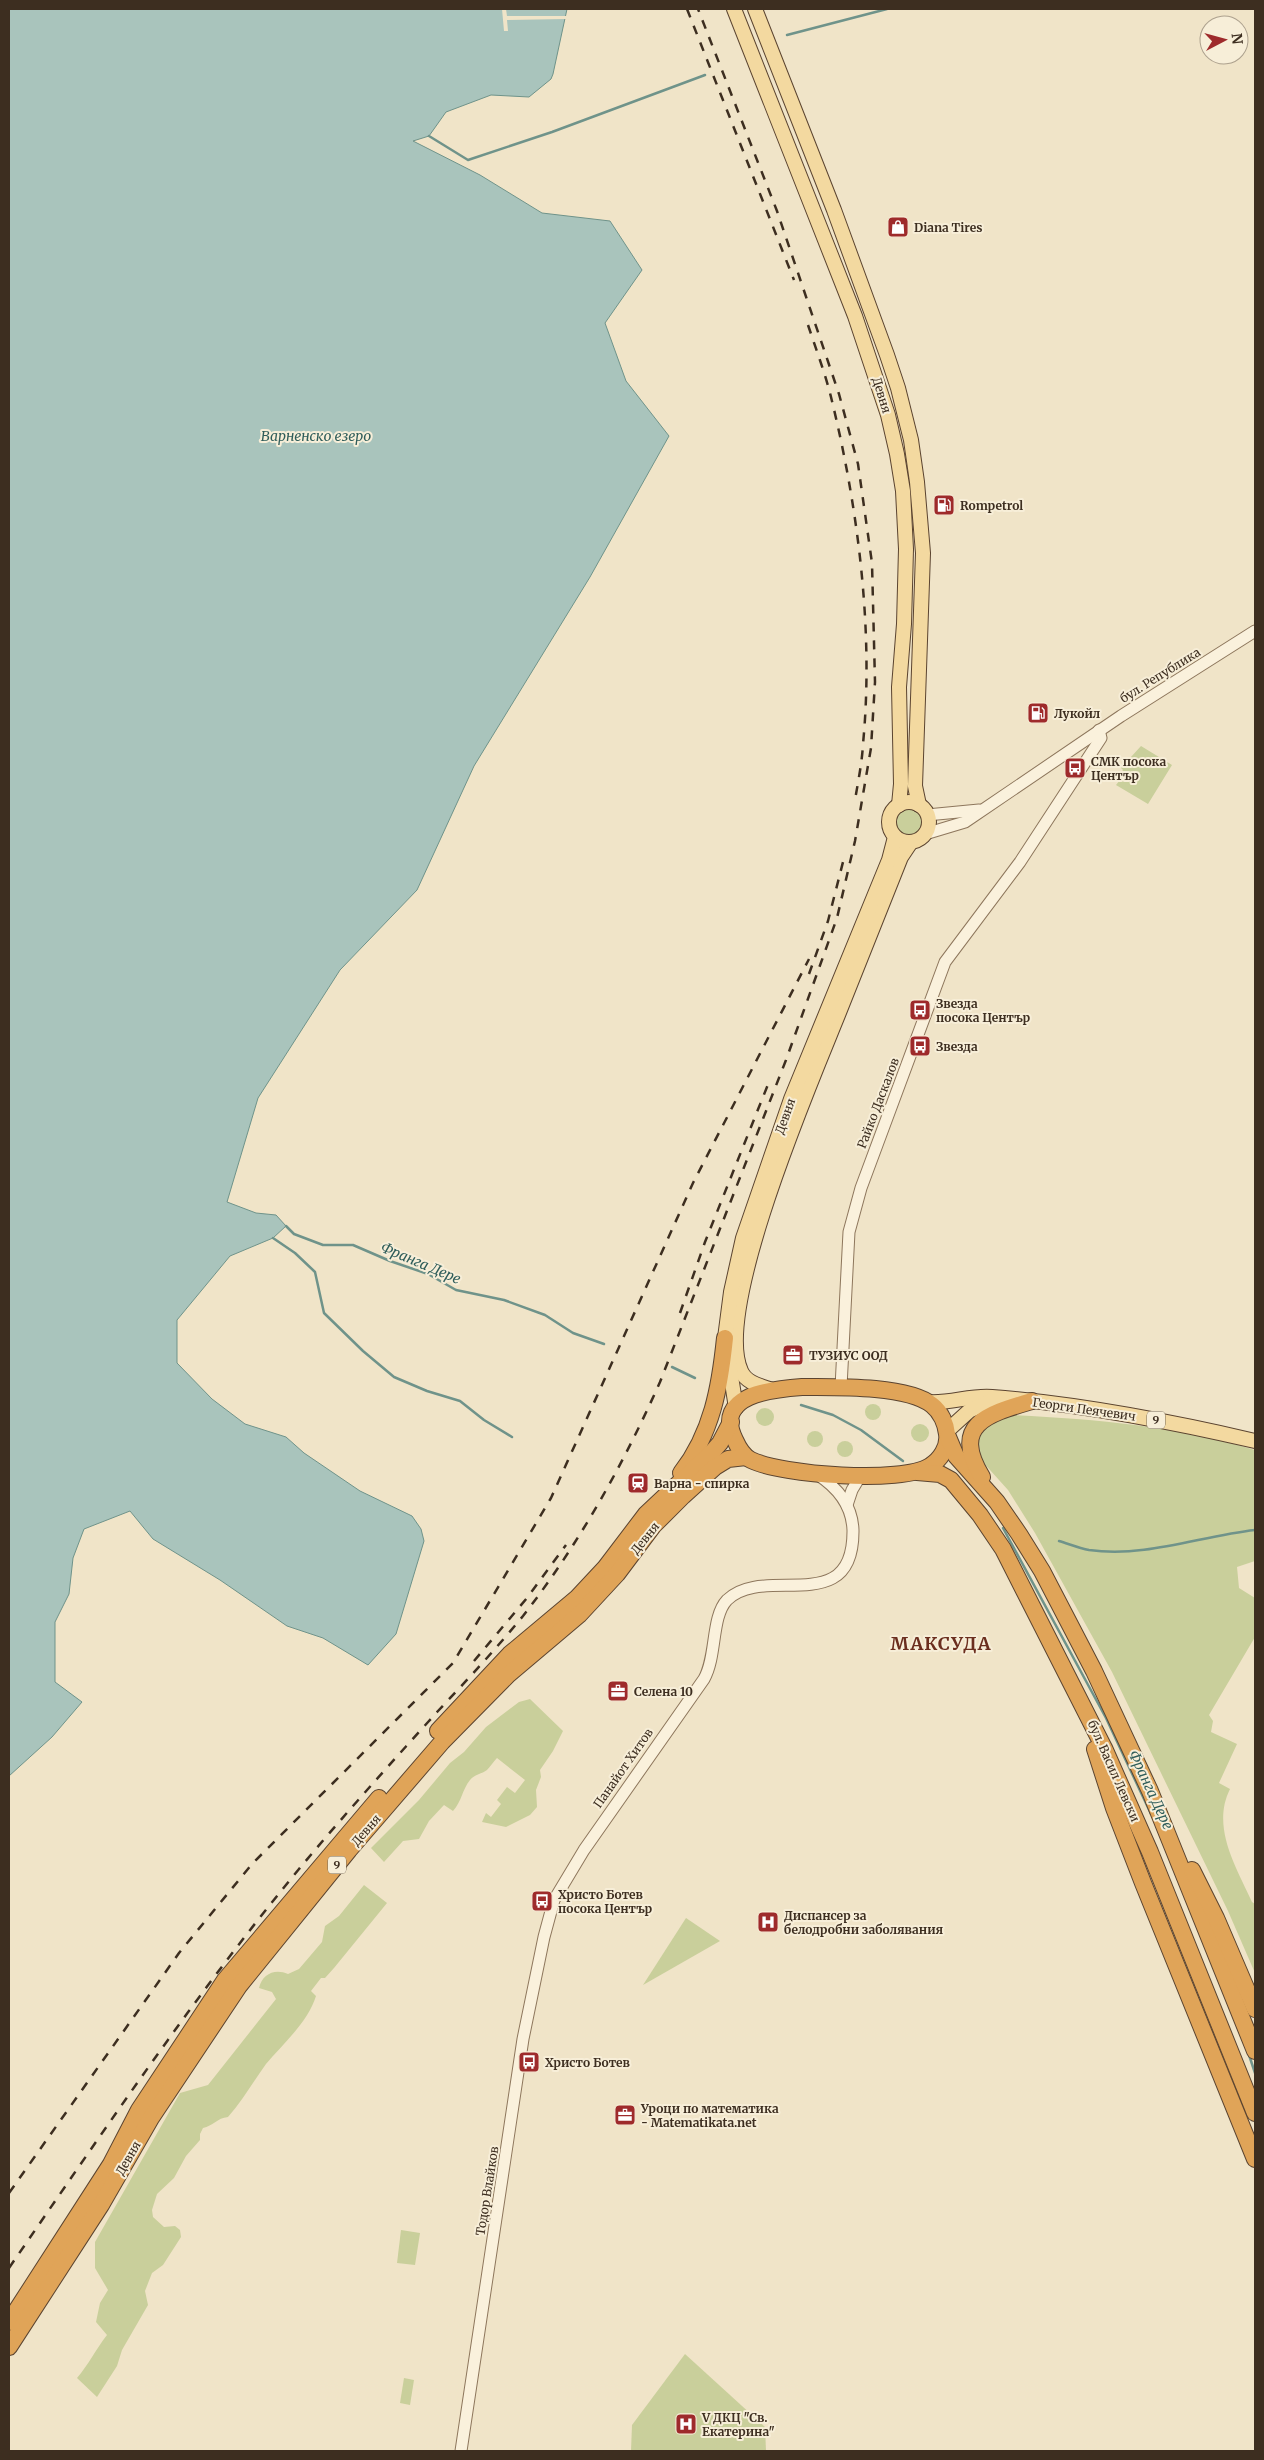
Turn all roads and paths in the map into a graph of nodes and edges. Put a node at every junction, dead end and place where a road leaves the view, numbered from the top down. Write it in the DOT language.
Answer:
graph roads {
  1 [pos="734,9"];
  2 [pos="755,9"];
  3 [pos="1255,631"];
  4 [pos="1099,730"];
  5 [pos="899,805"];
  6 [pos="923,810"];
  7 [pos="981,810"];
  8 [pos="925,834"];
  9 [pos="895,837"];
  10 [pos="911,842"];
  11 [pos="725,1338"];
  12 [pos="841,1387"];
  13 [pos="772,1390"];
  14 [pos="1001,1398"];
  15 [pos="1032,1401"];
  16 [pos="928,1402"];
  17 [pos="734,1415"];
  18 [pos="947,1434"];
  19 [pos="1255,1441"];
  20 [pos="746,1457"];
  21 [pos="918,1472"];
  22 [pos="816,1473"];
  23 [pos="860,1475"];
  24 [pos="658,1502"];
  25 [pos="997,1502"];
  26 [pos="847,1505"];
  27 [pos="1074,1685"];
  28 [pos="1150,1791"];
  29 [pos="544,1937"];
  30 [pos="1255,2009"];
  31 [pos="1255,2051"];
  32 [pos="1255,2112"];
  33 [pos="1255,2159"];
  34 [pos="9,2322"];
  35 [pos="9,2346"];
  36 [pos="461,2451"];
  1 -- 5 [label="main road, Девня"];
  2 -- 6 [label="main road, Девня"];
  3 -- 4 [label="street, бул. Република"];
  4 -- 7 [label="street, бул. Република"];
  4 -- 12 [label="street, Райко Даскалов"];
  5 -- 6 [label="main road"];
  5 -- 9 [label="main road"];
  6 -- 7 [label="street, бул. Република"];
  6 -- 8 [label="main road"];
  7 -- 8 [label="street, бул. Република"];
  8 -- 10 [label="main road"];
  9 -- 10 [label="main road"];
  9 -- 11 [label="main road, Девня"];
  10 -- 13 [label="main road, Девня"];
  11 -- 17 [label="main road, Девня"];
  11 -- 24 [label="highway"];
  12 -- 13 [label="highway, 9"];
  12 -- 16 [label="highway, 9"];
  13 -- 17 [label="highway, 9"];
  14 -- 15 [label="main road, Георги Пеячевич / 9"];
  14 -- 16 [label="main road, Георги Пеячевич / 9"];
  14 -- 18 [label="main road, Георги Пеячевич / 9"];
  15 -- 19 [label="main road, Георги Пеячевич / 9"];
  15 -- 25 [label="highway"];
  16 -- 18 [label="highway, бул. Васил Левски"];
  17 -- 20 [label="highway"];
  17 -- 24 [label="highway, Девня / 9"];
  18 -- 21 [label="highway, 9"];
  18 -- 25 [label="highway, бул. Васил Левски"];
  20 -- 22 [label="highway, бул. Васил Левски"];
  20 -- 35 [label="highway, Девня / 9"];
  21 -- 23 [label="highway, бул. Васил Левски"];
  21 -- 27 [label="highway, бул. Васил Левски"];
  22 -- 23 [label="highway, бул. Васил Левски"];
  22 -- 26 [label="street"];
  23 -- 26 [label="street"];
  24 -- 34 [label="highway, Девня / 9"];
  25 -- 28 [label="highway, бул. Васил Левски"];
  26 -- 29 [label="street, Панайот Хитов"];
  27 -- 32 [label="highway, бул. Васил Левски"];
  27 -- 33 [label="highway"];
  28 -- 30 [label="highway"];
  28 -- 31 [label="highway, бул. Васил Левски"];
  29 -- 36 [label="street, Тодор Влайков"];
}
